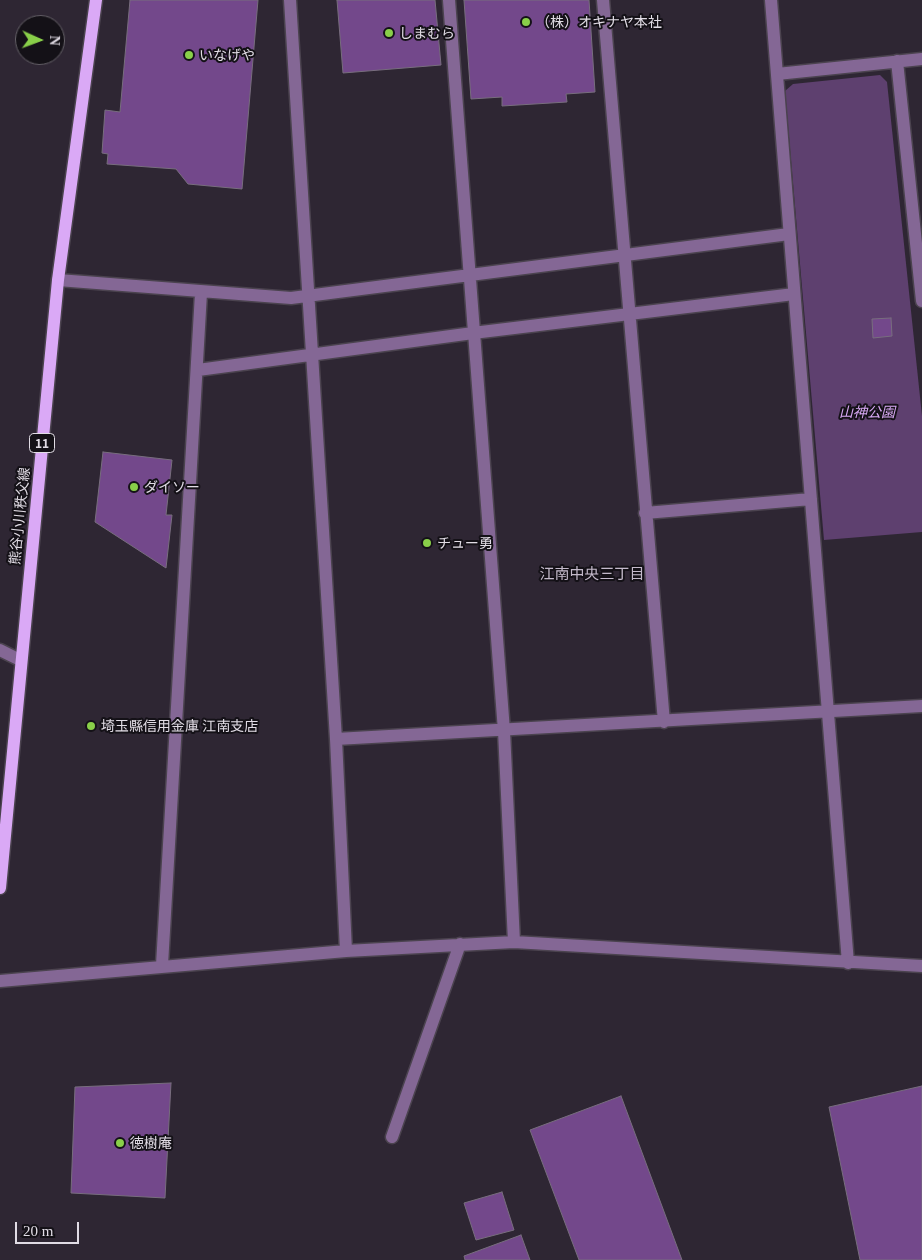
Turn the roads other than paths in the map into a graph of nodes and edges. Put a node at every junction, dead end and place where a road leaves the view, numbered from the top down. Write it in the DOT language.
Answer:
graph roads {
  1 [pos="96,0"];
  2 [pos="290,0"];
  3 [pos="448,0"];
  4 [pos="603,0"];
  5 [pos="771,0"];
  6 [pos="922,59"];
  7 [pos="897,61"];
  8 [pos="777,74"];
  9 [pos="917,226"];
  10 [pos="789,234"];
  11 [pos="624,256"];
  12 [pos="469,275"];
  13 [pos="58,280"];
  14 [pos="921,281"];
  15 [pos="201,293"];
  16 [pos="794,294"];
  17 [pos="308,295"];
  18 [pos="922,300"];
  19 [pos="629,313"];
  20 [pos="474,333"];
  21 [pos="310,354"];
  22 [pos="198,370"];
  23 [pos="811,499"];
  24 [pos="645,513"];
  25 [pos="0,650"];
  26 [pos="20,660"];
  27 [pos="922,706"];
  28 [pos="829,711"];
  29 [pos="664,722"];
  30 [pos="504,731"];
  31 [pos="336,739"];
  32 [pos="0,888"];
  33 [pos="514,942"];
  34 [pos="460,944"];
  35 [pos="346,951"];
  36 [pos="848,962"];
  37 [pos="162,965"];
  38 [pos="922,966"];
  39 [pos="0,981"];
  40 [pos="392,1137"];
  1 -- 13 [label="main road, 熊谷小川秩父線 / 11"];
  2 -- 17 [label="street"];
  3 -- 12 [label="street"];
  4 -- 11 [label="street"];
  5 -- 8 [label="street"];
  6 -- 7 [label="street"];
  7 -- 8 [label="street"];
  7 -- 9 [label="street"];
  8 -- 10 [label="street"];
  9 -- 14 [label="street"];
  10 -- 11 [label="street"];
  10 -- 16 [label="street"];
  11 -- 12 [label="street"];
  11 -- 19 [label="street"];
  12 -- 17 [label="street"];
  12 -- 20 [label="street"];
  13 -- 15 [label="street"];
  13 -- 26 [label="main road, 熊谷小川秩父線 / 11"];
  14 -- 18 [label="street"];
  15 -- 17 [label="street"];
  15 -- 22 [label="street"];
  16 -- 19 [label="street"];
  16 -- 23 [label="street"];
  17 -- 21 [label="street"];
  19 -- 20 [label="street"];
  19 -- 24 [label="street"];
  20 -- 21 [label="street"];
  20 -- 30 [label="street"];
  21 -- 22 [label="street"];
  21 -- 31 [label="street"];
  22 -- 37 [label="street"];
  23 -- 24 [label="street"];
  23 -- 28 [label="street"];
  24 -- 29 [label="street"];
  25 -- 26 [label="street"];
  26 -- 32 [label="main road, 熊谷小川秩父線 / 11"];
  27 -- 28 [label="street"];
  28 -- 29 [label="street"];
  28 -- 36 [label="street"];
  29 -- 30 [label="street"];
  30 -- 31 [label="street"];
  30 -- 33 [label="street"];
  31 -- 35 [label="street"];
  33 -- 34 [label="street"];
  33 -- 36 [label="street"];
  34 -- 35 [label="street"];
  34 -- 40 [label="street"];
  35 -- 37 [label="street"];
  36 -- 38 [label="street"];
  37 -- 39 [label="street"];
}
